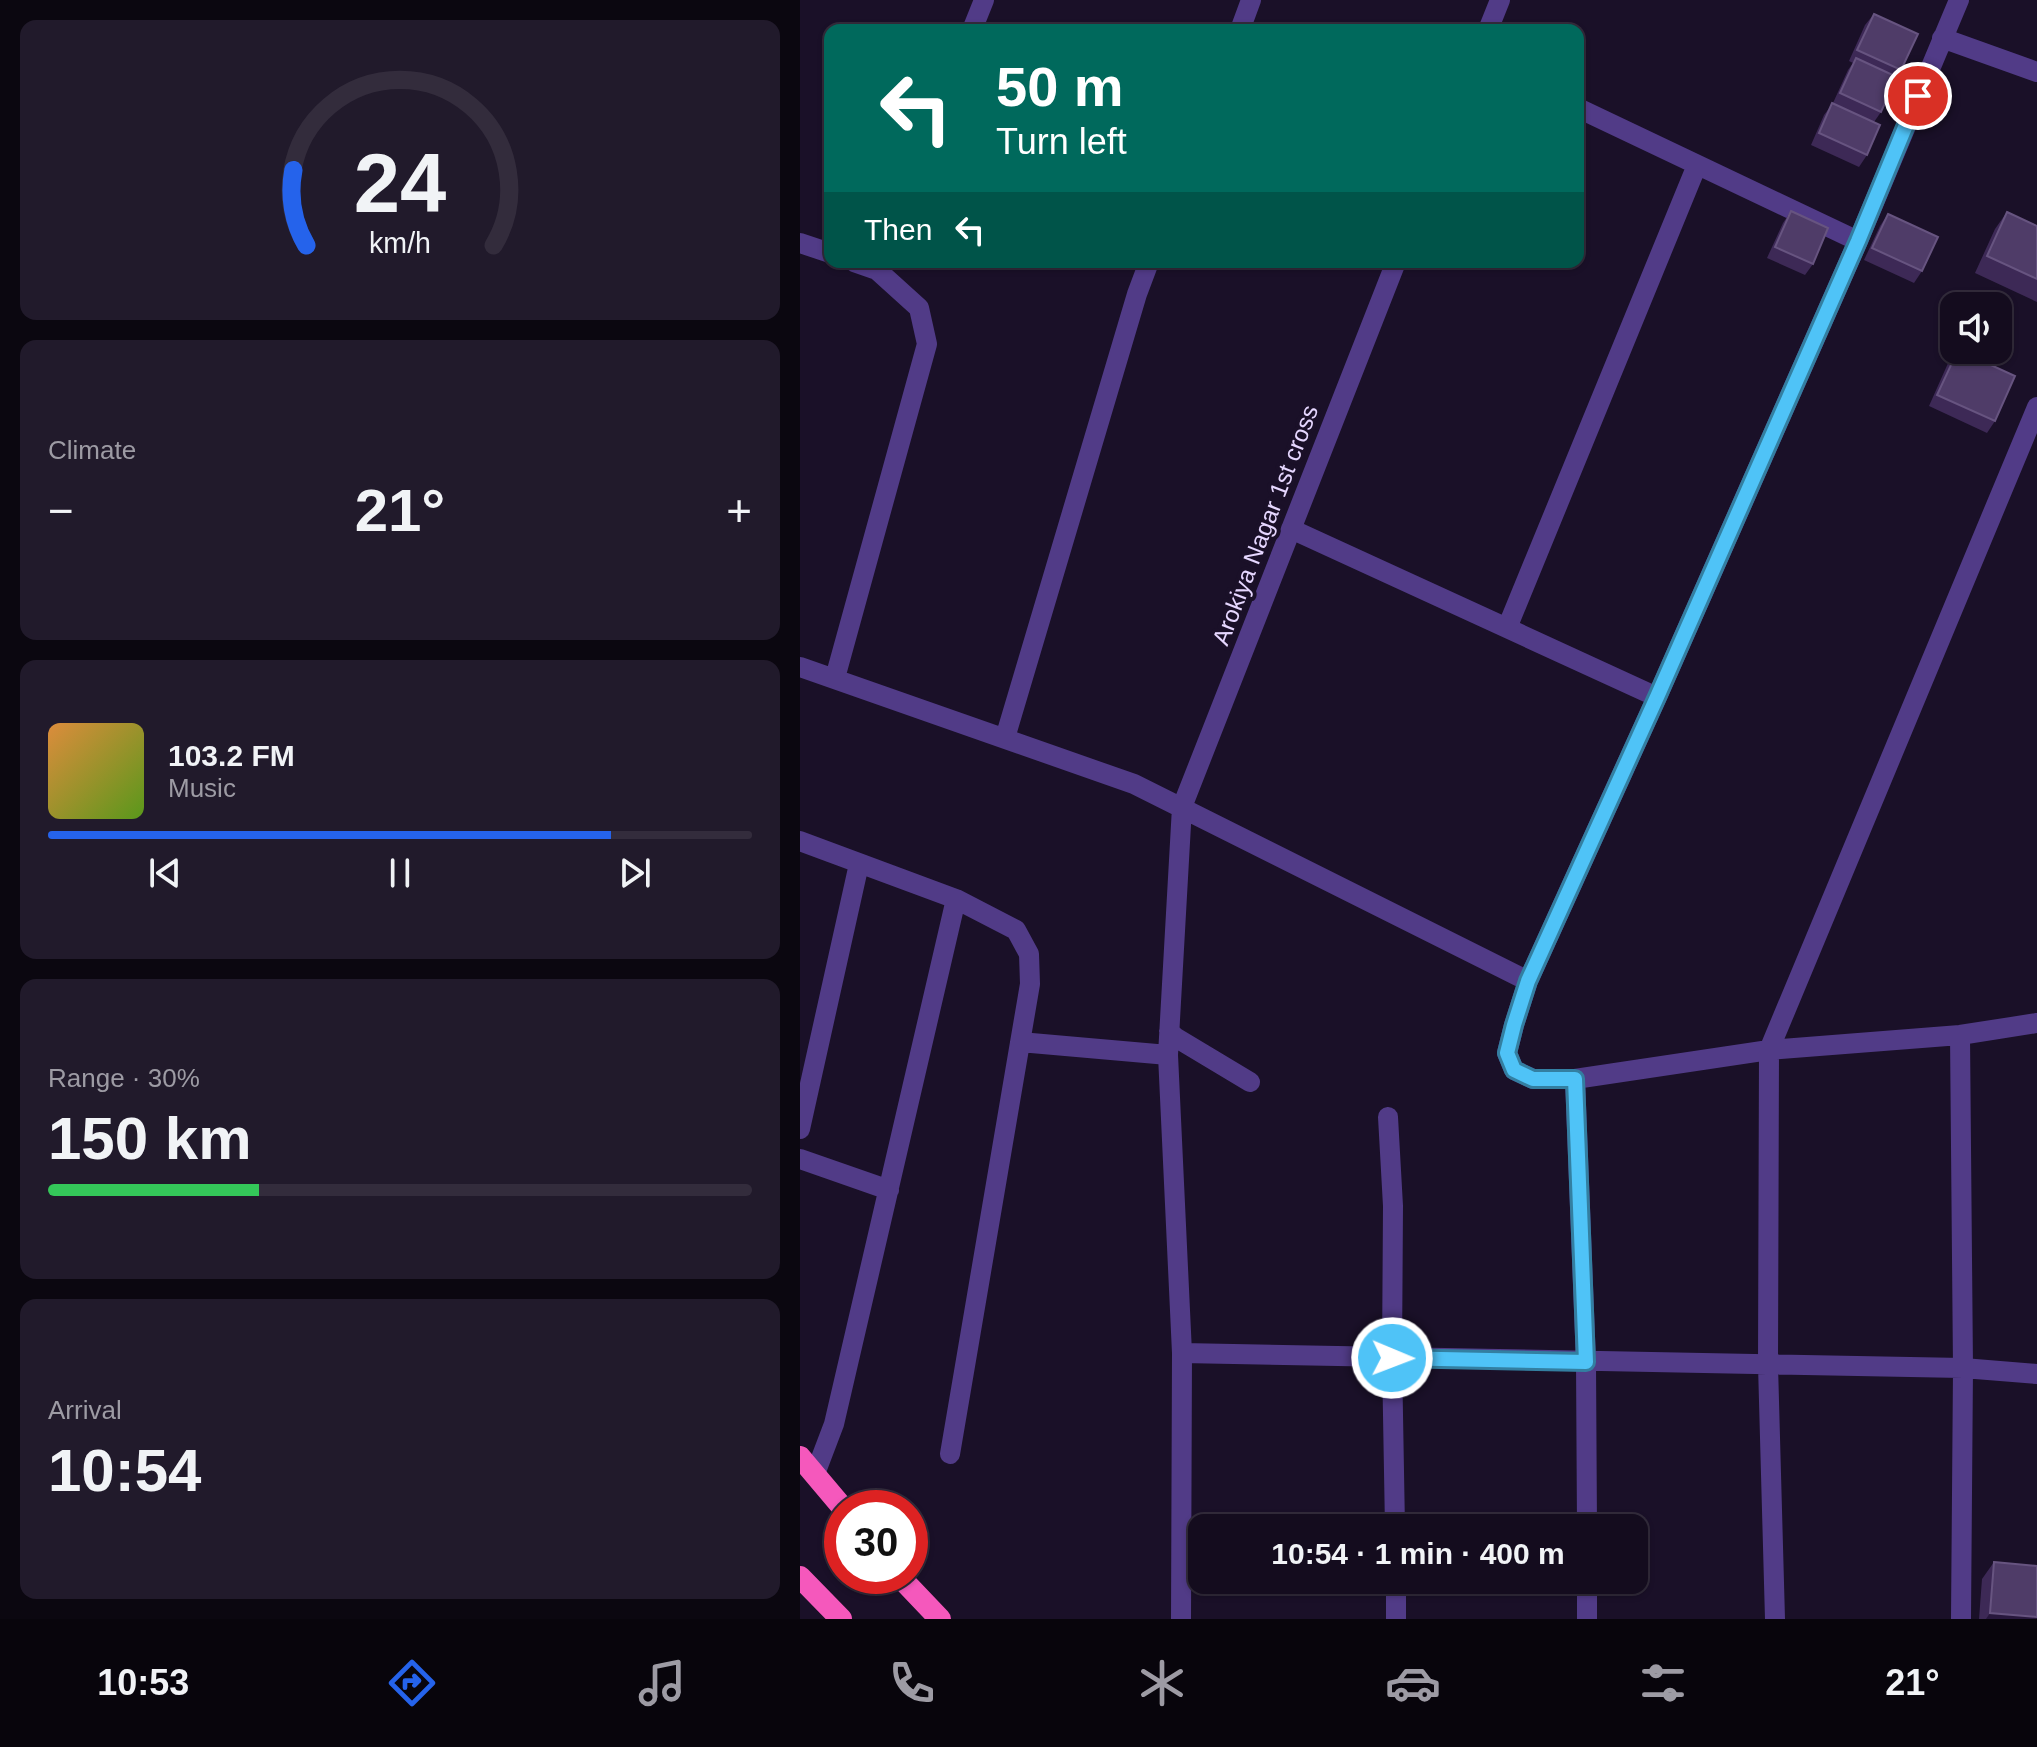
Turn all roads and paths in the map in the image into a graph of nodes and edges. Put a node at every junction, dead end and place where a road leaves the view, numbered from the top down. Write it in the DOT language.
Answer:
graph roads {
  1 [pos="984,0"];
  2 [pos="1251,0"];
  3 [pos="1500,0"];
  4 [pos="1959,0"];
  5 [pos="974,24"];
  6 [pos="1242,24"];
  7 [pos="1490,24"];
  8 [pos="1942,38"];
  9 [pos="2037,72"];
  10 [pos="1584,111"];
  11 [pos="1697,165"];
  12 [pos="1858,241"];
  13 [pos="800,243"];
  14 [pos="824,251"];
  15 [pos="880,268"];
  16 [pos="1147,268"];
  17 [pos="1394,268"];
  18 [pos="2037,407"];
  19 [pos="1291,529"];
  20 [pos="1507,628"];
  21 [pos="800,667"];
  22 [pos="835,678"];
  23 [pos="1657,697"];
  24 [pos="1005,738"];
  25 [pos="1182,807"];
  26 [pos="800,841"];
  27 [pos="859,864"];
  28 [pos="956,899"];
  29 [pos="1528,981"];
  30 [pos="2037,1023"];
  31 [pos="1169,1031"];
  32 [pos="1960,1035"];
  33 [pos="1020,1042"];
  34 [pos="1769,1050"];
  35 [pos="1168,1055"];
  36 [pos="1575,1079"];
  37 [pos="1250,1082"];
  38 [pos="1388,1117"];
  39 [pos="800,1129"];
  40 [pos="800,1159"];
  41 [pos="889,1190"];
  42 [pos="1182,1353"];
  43 [pos="1392,1358"];
  44 [pos="1586,1362"];
  45 [pos="1768,1365"];
  46 [pos="1963,1368"];
  47 [pos="2037,1374"];
  48 [pos="950,1454"];
  49 [pos="808,1466"];
  50 [pos="828,1490"];
  51 [pos="1395,1514"];
  52 [pos="1587,1514"];
  53 [pos="800,1577"];
  54 [pos="916,1594"];
  55 [pos="1396,1594"];
  56 [pos="1587,1594"];
  57 [pos="841,1619"];
  58 [pos="940,1619"];
  59 [pos="1181,1619"];
  60 [pos="1396,1619"];
  61 [pos="1587,1619"];
  62 [pos="1775,1619"];
  63 [pos="1961,1619"];
  1 -- 5 [label="street"];
  2 -- 6 [label="street"];
  3 -- 7 [label="street"];
  4 -- 8 [label="street"];
  8 -- 9 [label="street"];
  8 -- 12 [label="street"];
  10 -- 11 [label="street"];
  11 -- 12 [label="street"];
  11 -- 20 [label="street"];
  12 -- 23 [label="street"];
  13 -- 14 [label="street"];
  15 -- 22 [label="street"];
  16 -- 24 [label="street"];
  17 -- 19 [label="street, Arokiya Nagar 1st cross"];
  18 -- 34 [label="street"];
  19 -- 20 [label="street"];
  19 -- 25 [label="street, Arokiya Nagar 1st cross"];
  20 -- 23 [label="street"];
  21 -- 22 [label="street"];
  22 -- 24 [label="street"];
  23 -- 29 [label="street"];
  24 -- 25 [label="street"];
  25 -- 29 [label="street"];
  25 -- 31 [label="street, Arokiya Nagar 1st cross"];
  26 -- 27 [label="street"];
  27 -- 28 [label="street"];
  27 -- 39 [label="street"];
  28 -- 33 [label="street"];
  28 -- 41 [label="street"];
  29 -- 36 [label="street"];
  30 -- 32 [label="street"];
  31 -- 35 [label="street, Arokiya Nagar 1st cross"];
  31 -- 37 [label="street"];
  32 -- 34 [label="street"];
  32 -- 46 [label="street"];
  33 -- 35 [label="street"];
  33 -- 48 [label="street"];
  34 -- 36 [label="street"];
  34 -- 45 [label="street"];
  35 -- 42 [label="street, Arokiya Nagar 1st cross"];
  36 -- 44 [label="street"];
  38 -- 43 [label="street"];
  40 -- 41 [label="street"];
  41 -- 49 [label="street"];
  42 -- 43 [label="street"];
  42 -- 59 [label="street, Arokiya Nagar 1st cross"];
  43 -- 44 [label="street"];
  43 -- 51 [label="street"];
  44 -- 45 [label="street"];
  44 -- 52 [label="street"];
  45 -- 46 [label="street"];
  45 -- 62 [label="street"];
  46 -- 47 [label="street"];
  46 -- 63 [label="street"];
  49 -- 50 [label="highway"];
  53 -- 57 [label="highway"];
  54 -- 58 [label="highway"];
  55 -- 60 [label="street"];
  56 -- 61 [label="street"];
}
